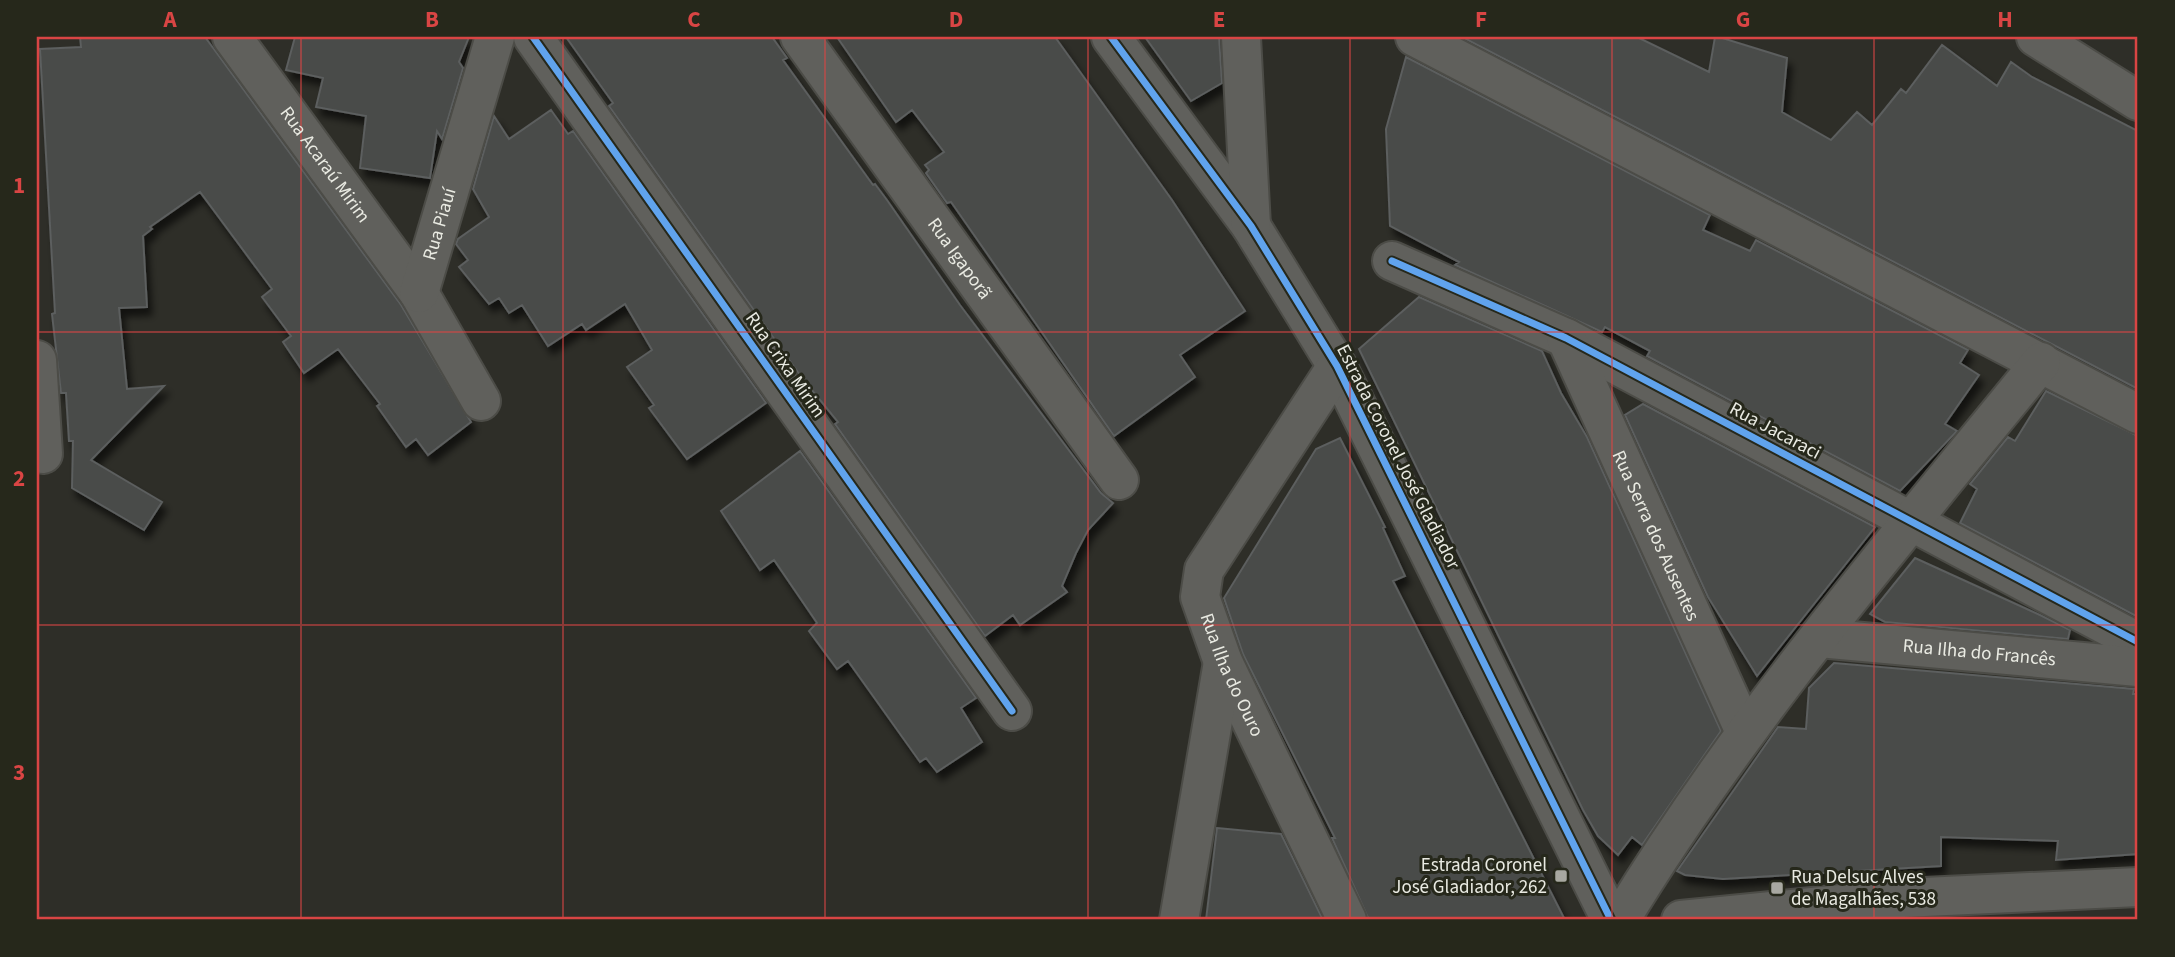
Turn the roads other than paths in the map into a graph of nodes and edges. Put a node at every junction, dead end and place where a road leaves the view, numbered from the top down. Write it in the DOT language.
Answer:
graph roads {
  1 [pos="233,37"];
  2 [pos="495,37"];
  3 [pos="533,37"];
  4 [pos="800,37"];
  5 [pos="1111,37"];
  6 [pos="1241,37"];
  7 [pos="1415,37"];
  8 [pos="2036,37"];
  9 [pos="264,53"];
  10 [pos="2138,101"];
  11 [pos="1251,226"];
  12 [pos="1392,261"];
  13 [pos="419,293"];
  14 [pos="1566,338"];
  15 [pos="37,360"];
  16 [pos="2041,362"];
  17 [pos="1337,366"];
  18 [pos="481,401"];
  19 [pos="2138,414"];
  20 [pos="43,454"];
  21 [pos="1119,480"];
  22 [pos="1911,522"];
  23 [pos="1819,638"];
  24 [pos="2138,642"];
  25 [pos="1223,662"];
  26 [pos="2138,667"];
  27 [pos="1012,710"];
  28 [pos="1745,732"];
  29 [pos="2138,887"];
  30 [pos="1904,909"];
  31 [pos="1179,920"];
  32 [pos="1346,920"];
  33 [pos="1611,920"];
  34 [pos="1620,920"];
  35 [pos="1688,920"];
  1 -- 9 [label="street, Rua Acaraú Mirim"];
  2 -- 13 [label="street, Rua Piauí"];
  3 -- 27 [label="street, Rua Crixa Mirim"];
  4 -- 21 [label="street, Rua Igaporã"];
  5 -- 11 [label="street, Estrada Coronel José Gladiador"];
  6 -- 11 [label="street"];
  7 -- 16 [label="street"];
  8 -- 10 [label="street"];
  9 -- 13 [label="street, Rua Acaraú Mirim"];
  11 -- 17 [label="street, Estrada Coronel José Gladiador"];
  12 -- 14 [label="street, Rua Jacaraci"];
  13 -- 18 [label="street"];
  14 -- 22 [label="street, Rua Jacaraci"];
  14 -- 28 [label="street, Rua Serra dos Ausentes"];
  15 -- 20 [label="street"];
  16 -- 19 [label="street"];
  16 -- 22 [label="street"];
  17 -- 25 [label="street, Rua Ilha do Ouro"];
  17 -- 33 [label="street, Estrada Coronel José Gladiador"];
  22 -- 23 [label="street"];
  22 -- 24 [label="street, Rua Jacaraci"];
  23 -- 26 [label="street, Rua Ilha do Francês"];
  23 -- 28 [label="street"];
  25 -- 31 [label="street"];
  25 -- 32 [label="street, Rua Ilha do Ouro"];
  28 -- 34 [label="street"];
  29 -- 30 [label="street"];
  30 -- 35 [label="street"];
}
